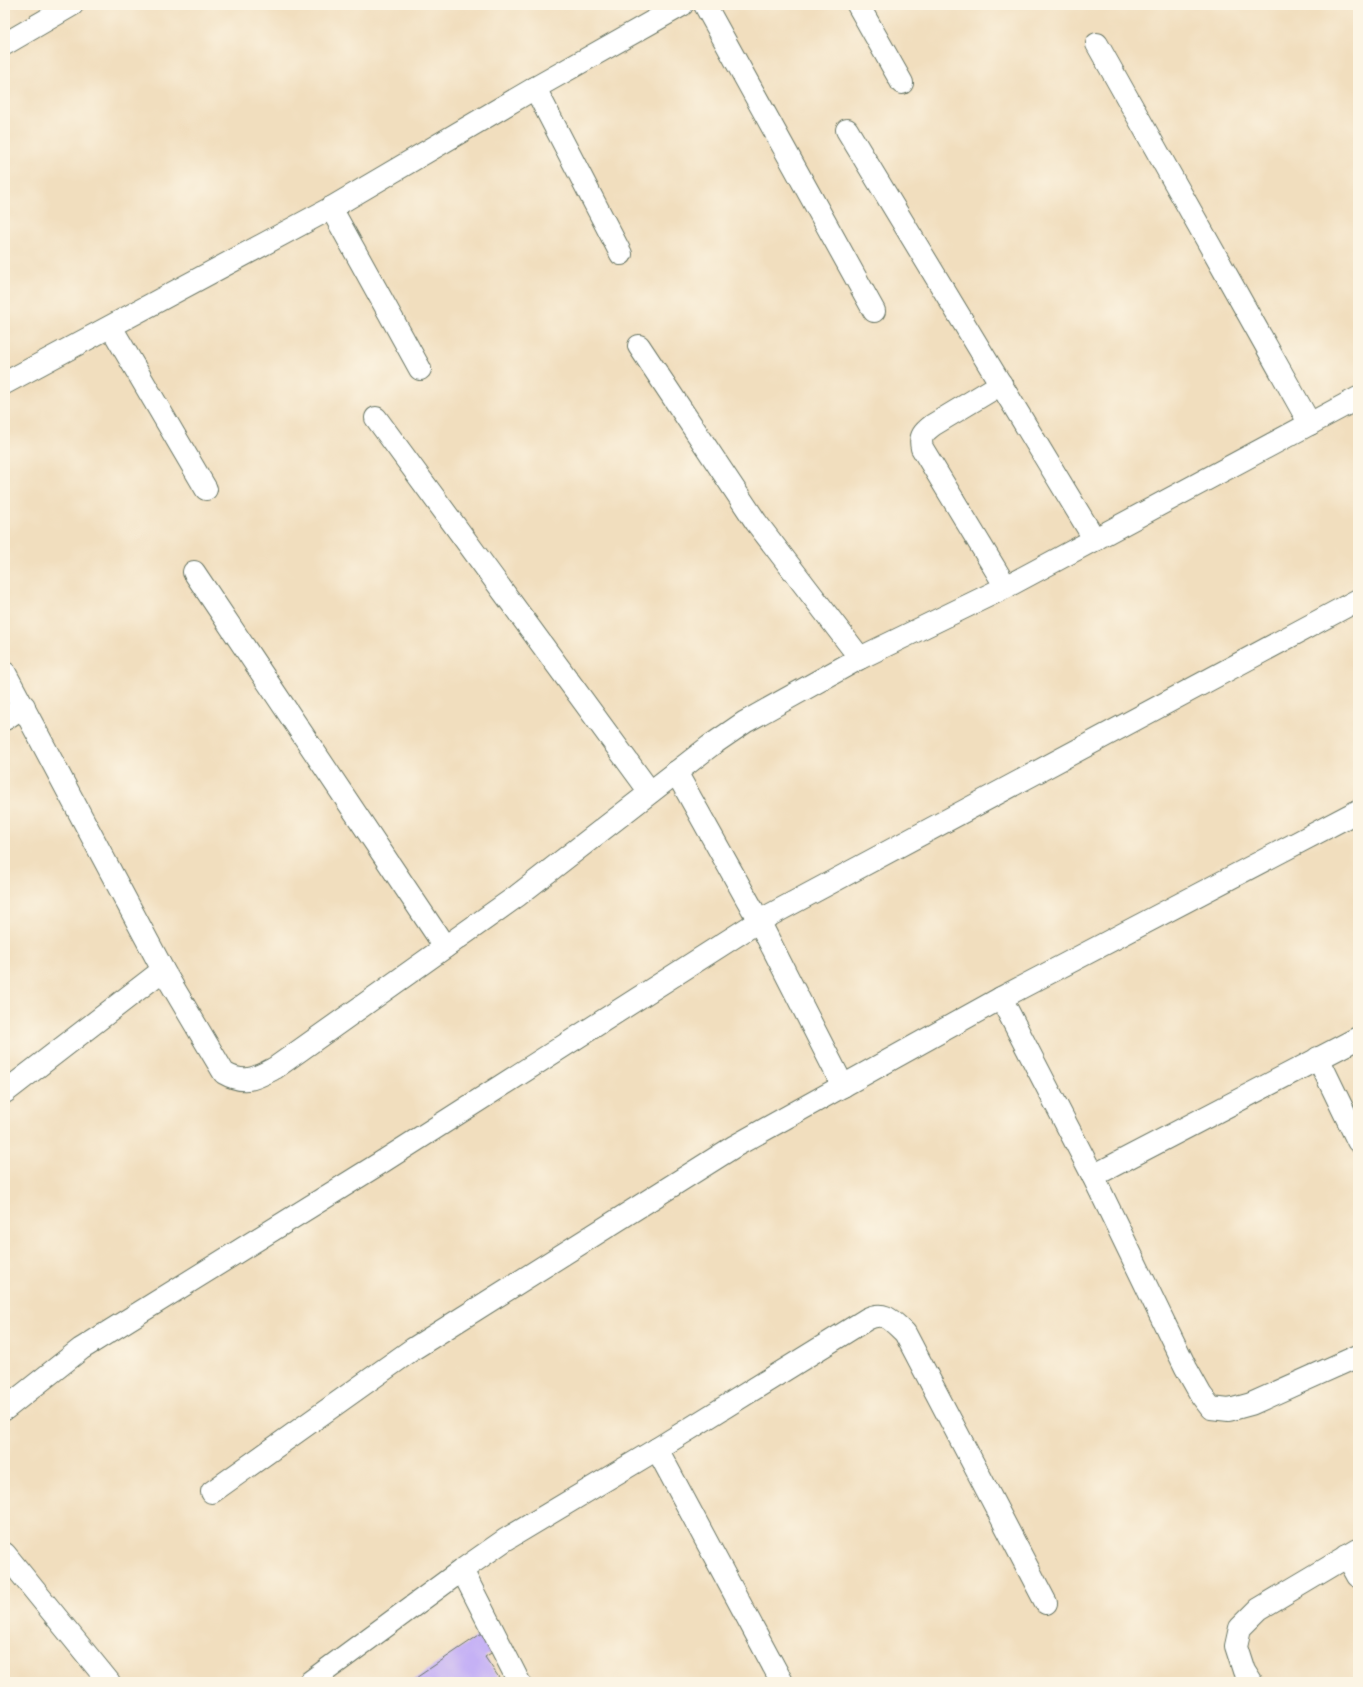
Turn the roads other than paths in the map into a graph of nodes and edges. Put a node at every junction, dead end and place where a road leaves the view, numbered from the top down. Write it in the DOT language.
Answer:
graph roads {
  1 [pos="72,5"];
  2 [pos="682,5"];
  3 [pos="705,5"];
  4 [pos="858,5"];
  5 [pos="5,44"];
  6 [pos="1098,44"];
  7 [pos="902,83"];
  8 [pos="535,88"];
  9 [pos="847,130"];
  10 [pos="331,208"];
  11 [pos="621,254"];
  12 [pos="874,311"];
  13 [pos="111,327"];
  14 [pos="639,346"];
  15 [pos="420,369"];
  16 [pos="5,383"];
  17 [pos="1001,384"];
  18 [pos="1358,398"];
  19 [pos="376,418"];
  20 [pos="1310,424"];
  21 [pos="206,489"];
  22 [pos="1095,540"];
  23 [pos="194,572"];
  24 [pos="1006,587"];
  25 [pos="1358,600"];
  26 [pos="860,658"];
  27 [pos="5,673"];
  28 [pos="24,706"];
  29 [pos="5,718"];
  30 [pos="676,772"];
  31 [pos="650,792"];
  32 [pos="1358,811"];
  33 [pos="759,921"];
  34 [pos="445,947"];
  35 [pos="162,970"];
  36 [pos="1001,998"];
  37 [pos="1358,1038"];
  38 [pos="1318,1058"];
  39 [pos="843,1086"];
  40 [pos="5,1092"];
  41 [pos="1358,1141"];
  42 [pos="1093,1176"];
  43 [pos="1358,1356"];
  44 [pos="5,1409"];
  45 [pos="657,1449"];
  46 [pos="212,1492"];
  47 [pos="1352,1553"];
  48 [pos="5,1554"];
  49 [pos="462,1570"];
  50 [pos="1358,1576"];
  51 [pos="1046,1603"];
  52 [pos="109,1682"];
  53 [pos="310,1682"];
  54 [pos="519,1682"];
  55 [pos="782,1682"];
  56 [pos="1251,1682"];
  1 -- 5 [label="street"];
  2 -- 8 [label="street"];
  3 -- 12 [label="street"];
  4 -- 7 [label="street"];
  6 -- 20 [label="street"];
  8 -- 10 [label="street"];
  8 -- 11 [label="street"];
  9 -- 17 [label="street"];
  10 -- 13 [label="street"];
  10 -- 15 [label="street"];
  13 -- 16 [label="street"];
  13 -- 21 [label="street"];
  14 -- 26 [label="street"];
  17 -- 22 [label="street"];
  17 -- 24 [label="street"];
  18 -- 20 [label="street"];
  19 -- 31 [label="street"];
  20 -- 22 [label="street"];
  22 -- 24 [label="street"];
  23 -- 34 [label="street"];
  24 -- 26 [label="street"];
  25 -- 33 [label="street"];
  26 -- 30 [label="street"];
  27 -- 28 [label="street"];
  28 -- 29 [label="street"];
  28 -- 35 [label="street"];
  30 -- 31 [label="street"];
  30 -- 33 [label="street"];
  31 -- 34 [label="street"];
  32 -- 36 [label="street"];
  33 -- 39 [label="street"];
  33 -- 44 [label="street"];
  34 -- 35 [label="street"];
  35 -- 40 [label="street"];
  36 -- 39 [label="street"];
  36 -- 42 [label="street"];
  37 -- 38 [label="street"];
  38 -- 41 [label="street"];
  38 -- 42 [label="street"];
  39 -- 46 [label="street"];
  42 -- 43 [label="street"];
  45 -- 49 [label="street"];
  45 -- 51 [label="street"];
  45 -- 55 [label="street"];
  47 -- 50 [label="street"];
  47 -- 56 [label="street"];
  48 -- 52 [label="street"];
  49 -- 53 [label="street"];
  49 -- 54 [label="street"];
}
